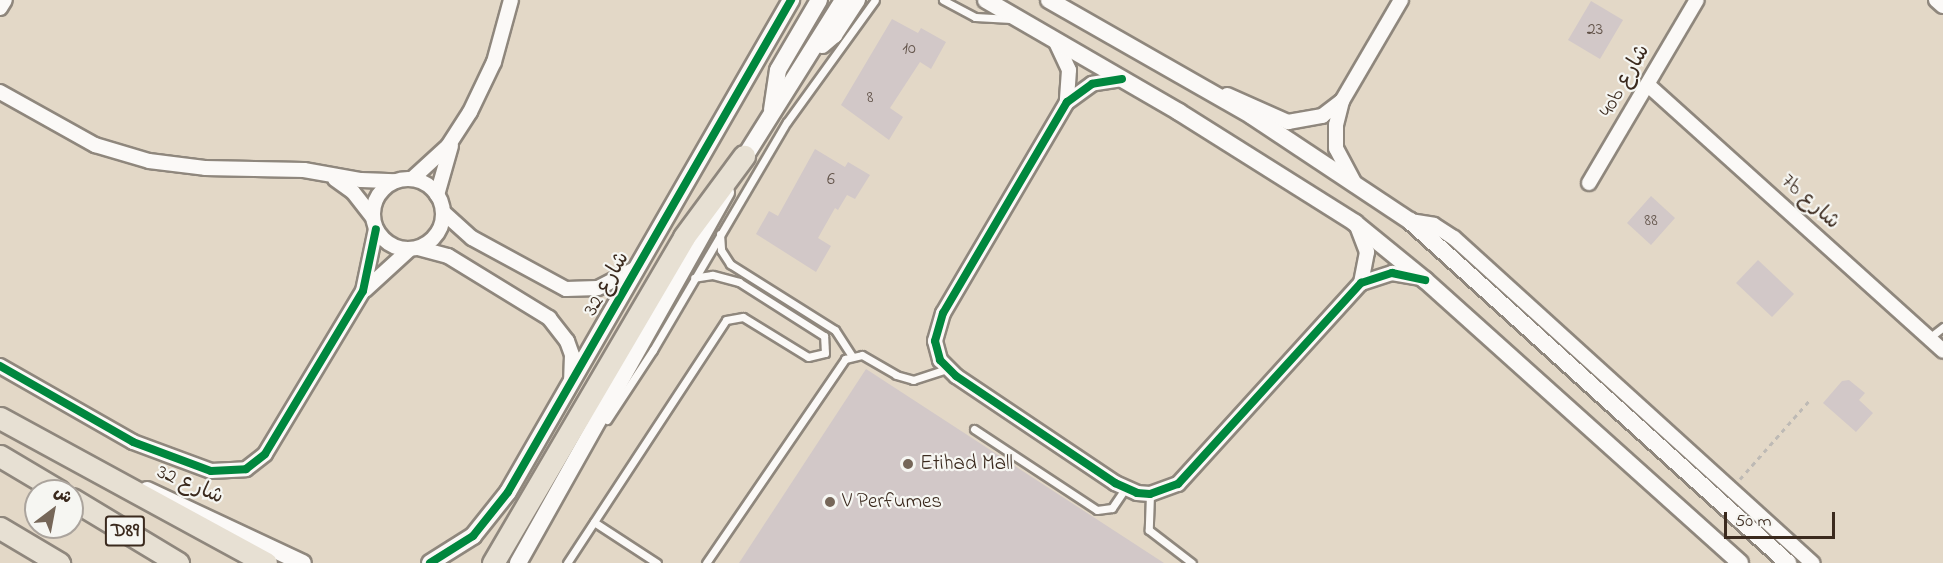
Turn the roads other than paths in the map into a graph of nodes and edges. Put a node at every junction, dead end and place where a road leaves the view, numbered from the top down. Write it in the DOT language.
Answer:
graph roads {
  1 [pos="5,0"];
  2 [pos="511,0"];
  3 [pos="792,0"];
  4 [pos="819,0"];
  5 [pos="843,0"];
  6 [pos="856,0"];
  7 [pos="875,0"];
  8 [pos="943,0"];
  9 [pos="986,0"];
  10 [pos="1048,0"];
  11 [pos="1401,0"];
  12 [pos="1697,0"];
  13 [pos="1936,0"];
  14 [pos="1943,6"];
  15 [pos="0,8"];
  16 [pos="783,8"];
  17 [pos="1018,19"];
  18 [pos="1055,40"];
  19 [pos="810,51"];
  20 [pos="1122,79"];
  21 [pos="1648,85"];
  22 [pos="1199,87"];
  23 [pos="0,92"];
  24 [pos="1342,101"];
  25 [pos="1067,102"];
  26 [pos="772,111"];
  27 [pos="456,136"];
  28 [pos="744,156"];
  29 [pos="328,175"];
  30 [pos="412,179"];
  31 [pos="395,181"];
  32 [pos="1354,182"];
  33 [pos="1589,183"];
  34 [pos="437,195"];
  35 [pos="443,212"];
  36 [pos="1410,221"];
  37 [pos="374,223"];
  38 [pos="1355,223"];
  39 [pos="720,234"];
  40 [pos="414,249"];
  41 [pos="639,265"];
  42 [pos="694,278"];
  43 [pos="1425,280"];
  44 [pos="1361,284"];
  45 [pos="363,291"];
  46 [pos="1943,327"];
  47 [pos="1929,338"];
  48 [pos="1943,351"];
  49 [pos="851,355"];
  50 [pos="0,366"];
  51 [pos="947,369"];
  52 [pos="571,384"];
  53 [pos="0,418"];
  54 [pos="974,429"];
  55 [pos="580,452"];
  56 [pos="0,456"];
  57 [pos="39,479"];
  58 [pos="122,482"];
  59 [pos="1125,489"];
  60 [pos="1150,494"];
  61 [pos="84,506"];
  62 [pos="492,515"];
  63 [pos="594,522"];
  64 [pos="0,528"];
  65 [pos="58,563"];
  66 [pos="178,563"];
  67 [pos="266,563"];
  68 [pos="303,563"];
  69 [pos="430,563"];
  70 [pos="453,563"];
  71 [pos="493,563"];
  72 [pos="518,563"];
  73 [pos="567,563"];
  74 [pos="657,563"];
  75 [pos="706,563"];
  76 [pos="1192,563"];
  77 [pos="1740,563"];
  78 [pos="1788,563"];
  79 [pos="1812,563"];
  1 -- 15 [label="street"];
  2 -- 27 [label="street"];
  3 -- 16 [label="street, شارع 32"];
  4 -- 26 [label="street"];
  5 -- 19 [label="street"];
  6 -- 19 [label="street"];
  7 -- 39 [label="lane"];
  8 -- 17 [label="lane"];
  9 -- 17 [label="street"];
  10 -- 22 [label="street"];
  11 -- 24 [label="street"];
  12 -- 21 [label="street, 40b شارع"];
  13 -- 14 [label="street"];
  16 -- 41 [label="street, شارع 32"];
  17 -- 18 [label="street"];
  18 -- 20 [label="street"];
  18 -- 25 [label="street"];
  19 -- 26 [label="street"];
  20 -- 25 [label="street"];
  20 -- 38 [label="street"];
  21 -- 33 [label="street, 40b شارع"];
  21 -- 47 [label="street, 7b شارع"];
  22 -- 24 [label="street"];
  22 -- 32 [label="street"];
  23 -- 29 [label="street"];
  24 -- 32 [label="street"];
  25 -- 51 [label="street"];
  26 -- 28 [label="street"];
  27 -- 30 [label="street"];
  27 -- 34 [label="street"];
  28 -- 55 [label="street"];
  28 -- 71 [label="highway"];
  29 -- 31 [label="street"];
  29 -- 37 [label="street"];
  30 -- 31 [label="street"];
  30 -- 34 [label="street"];
  31 -- 37 [label="street"];
  32 -- 36 [label="street"];
  34 -- 35 [label="street"];
  35 -- 40 [label="street"];
  35 -- 41 [label="street"];
  36 -- 78 [label="street"];
  36 -- 79 [label="street"];
  37 -- 40 [label="street"];
  37 -- 45 [label="street"];
  38 -- 43 [label="street"];
  38 -- 44 [label="street"];
  39 -- 42 [label="lane"];
  39 -- 49 [label="lane"];
  40 -- 45 [label="street"];
  40 -- 52 [label="street"];
  41 -- 52 [label="street, شارع 32"];
  42 -- 55 [label="lane"];
  42 -- 63 [label="lane"];
  43 -- 44 [label="street"];
  43 -- 77 [label="street"];
  44 -- 60 [label="street"];
  45 -- 50 [label="street"];
  46 -- 47 [label="lane"];
  47 -- 48 [label="street, 7b شارع"];
  49 -- 51 [label="lane"];
  49 -- 75 [label="lane"];
  51 -- 59 [label="street"];
  52 -- 62 [label="street, شارع 32"];
  53 -- 58 [label="highway"];
  54 -- 59 [label="lane"];
  55 -- 72 [label="street"];
  56 -- 57 [label="highway"];
  58 -- 67 [label="highway"];
  58 -- 68 [label="street, شارع 32"];
  59 -- 60 [label="street"];
  60 -- 76 [label="lane"];
  61 -- 66 [label="highway, D89"];
  62 -- 69 [label="street, شارع 32"];
  62 -- 70 [label="street"];
  63 -- 73 [label="lane"];
  63 -- 74 [label="lane"];
  64 -- 65 [label="highway"];
}
